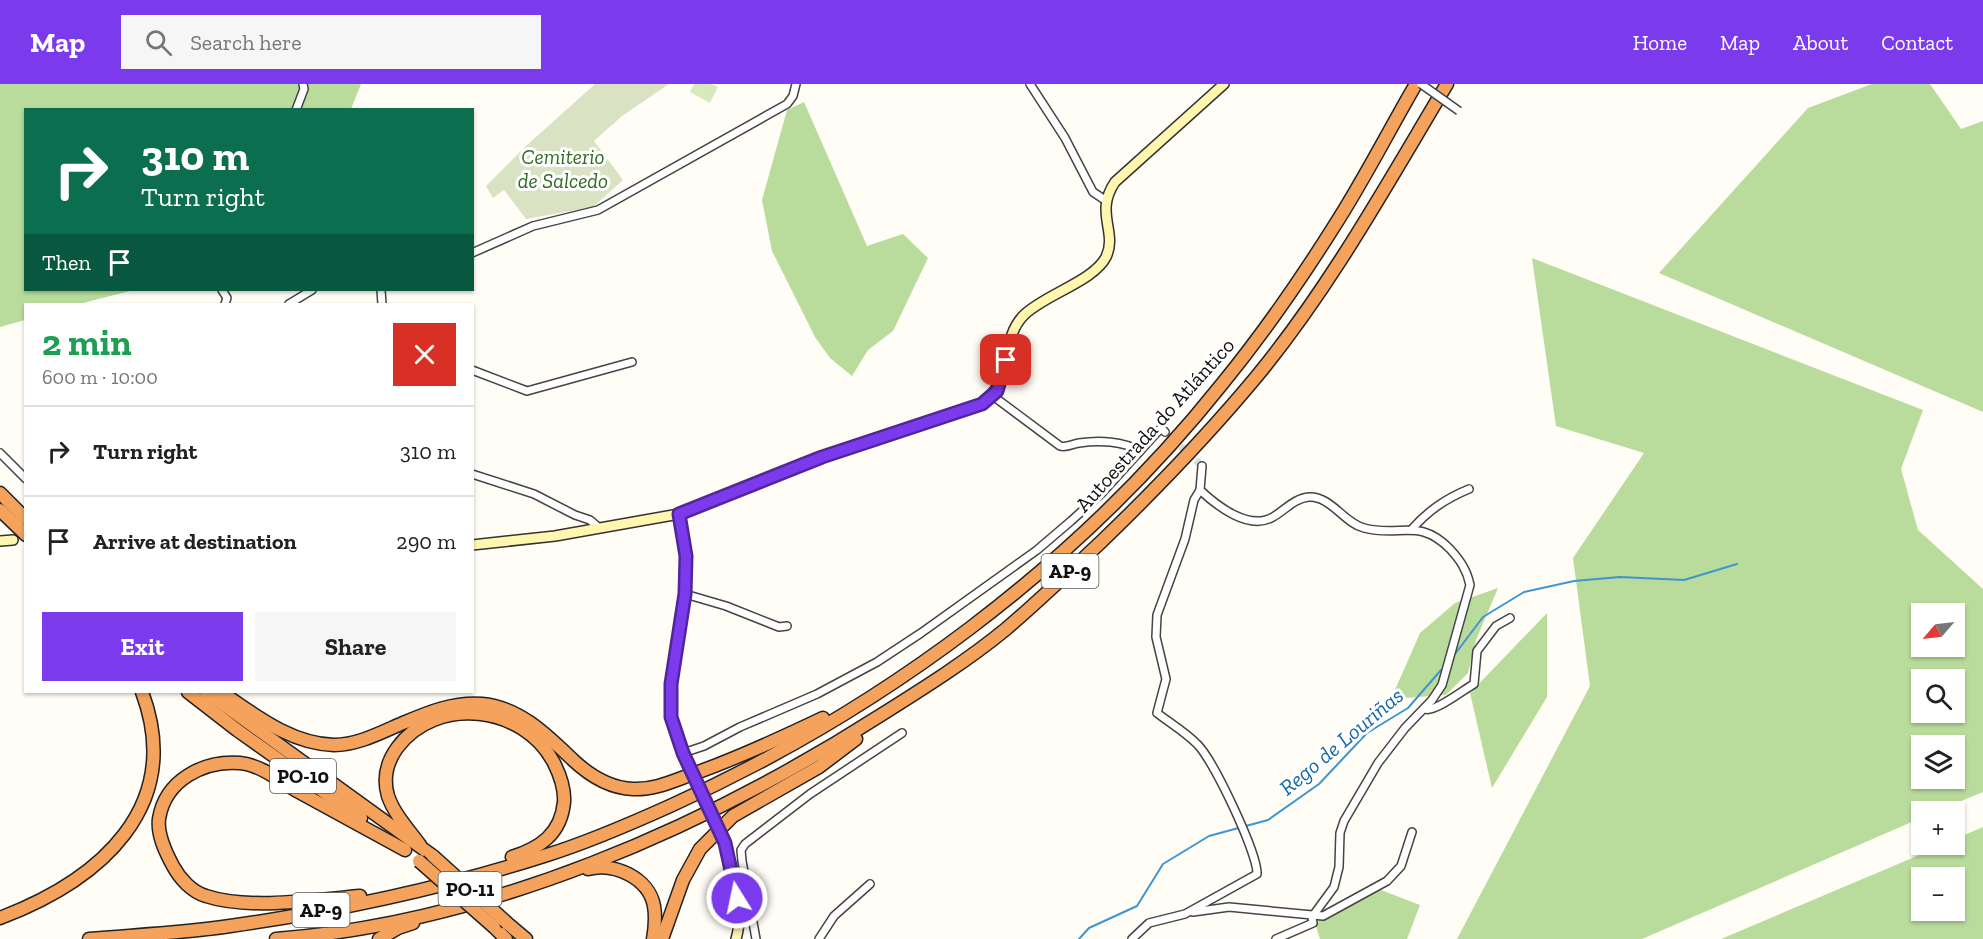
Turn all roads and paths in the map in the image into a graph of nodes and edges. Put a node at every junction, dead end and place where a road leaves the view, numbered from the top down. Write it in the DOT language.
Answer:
graph roads {
  1 [pos="312,84"];
  2 [pos="796,84"];
  3 [pos="1030,84"];
  4 [pos="1224,84"];
  5 [pos="1416,84"];
  6 [pos="1421,84"];
  7 [pos="1447,84"];
  8 [pos="304,87"];
  9 [pos="297,108"];
  10 [pos="1458,111"];
  11 [pos="1105,200"];
  12 [pos="474,252"];
  13 [pos="310,291"];
  14 [pos="291,303"];
  15 [pos="632,362"];
  16 [pos="474,371"];
  17 [pos="993,396"];
  18 [pos="1165,432"];
  19 [pos="1140,451"];
  20 [pos="0,453"];
  21 [pos="1202,466"];
  22 [pos="474,475"];
  23 [pos="24,477"];
  24 [pos="1469,489"];
  25 [pos="1200,490"];
  26 [pos="0,493"];
  27 [pos="0,510"];
  28 [pos="679,514"];
  29 [pos="598,527"];
  30 [pos="1412,530"];
  31 [pos="22,532"];
  32 [pos="0,541"];
  33 [pos="474,545"];
  34 [pos="685,594"];
  35 [pos="1510,618"];
  36 [pos="787,626"];
  37 [pos="947,673"];
  38 [pos="884,689"];
  39 [pos="142,693"];
  40 [pos="189,693"];
  41 [pos="207,693"];
  42 [pos="223,693"];
  43 [pos="1425,709"];
  44 [pos="902,733"];
  45 [pos="683,753"];
  46 [pos="1412,832"];
  47 [pos="420,845"];
  48 [pos="405,849"];
  49 [pos="433,856"];
  50 [pos="419,861"];
  51 [pos="541,882"];
  52 [pos="870,884"];
  53 [pos="417,890"];
  54 [pos="451,908"];
  55 [pos="1185,914"];
  56 [pos="1312,916"];
  57 [pos="0,918"];
  58 [pos="89,939"];
  59 [pos="276,939"];
  60 [pos="379,939"];
  61 [pos="506,939"];
  62 [pos="525,939"];
  63 [pos="653,939"];
  64 [pos="662,939"];
  65 [pos="736,939"];
  66 [pos="756,939"];
  67 [pos="819,939"];
  68 [pos="1132,939"];
  69 [pos="1276,939"];
  1 -- 8 [label="street"];
  2 -- 12 [label="street"];
  3 -- 11 [label="street"];
  4 -- 11 [label="street"];
  5 -- 38 [label="highway, Autoestrada do Atlántico / AP-9"];
  6 -- 10 [label="street, bridge"];
  7 -- 37 [label="highway, Autoestrada do Atlántico / AP-9"];
  8 -- 9 [label="street"];
  11 -- 17 [label="street"];
  13 -- 14 [label="street"];
  15 -- 16 [label="street"];
  17 -- 19 [label="street"];
  17 -- 28 [label="street"];
  18 -- 19 [label="street"];
  19 -- 45 [label="street"];
  20 -- 23 [label="street"];
  21 -- 25 [label="street"];
  22 -- 29 [label="street"];
  24 -- 30 [label="street"];
  25 -- 30 [label="street"];
  25 -- 55 [label="street"];
  26 -- 31 [label="highway"];
  27 -- 31 [label="highway"];
  28 -- 29 [label="street"];
  28 -- 34 [label="street"];
  29 -- 33 [label="street"];
  30 -- 43 [label="street"];
  31 -- 32 [label="street"];
  34 -- 36 [label="street"];
  34 -- 45 [label="street"];
  35 -- 43 [label="street"];
  37 -- 51 [label="highway, Autoestrada do Atlántico / AP-9"];
  37 -- 64 [label="highway"];
  38 -- 42 [label="highway"];
  38 -- 53 [label="highway, Autoestrada do Atlántico / AP-9"];
  39 -- 57 [label="highway"];
  40 -- 48 [label="highway, PO-10"];
  41 -- 47 [label="highway, PO-10"];
  43 -- 56 [label="street"];
  44 -- 66 [label="street"];
  45 -- 65 [label="street, bridge"];
  46 -- 56 [label="street"];
  47 -- 49 [label="highway, PO-10"];
  47 -- 53 [label="highway"];
  48 -- 50 [label="highway, PO-10"];
  48 -- 53 [label="highway"];
  49 -- 62 [label="highway, PO-11, bridge"];
  50 -- 61 [label="highway, PO-11, bridge"];
  51 -- 54 [label="highway, Autoestrada do Atlántico / AP-9"];
  51 -- 63 [label="highway"];
  52 -- 67 [label="street"];
  53 -- 58 [label="highway, Autoestrada do Atlántico / AP-9"];
  54 -- 59 [label="highway, Autoestrada do Atlántico / AP-9"];
  54 -- 60 [label="highway"];
  55 -- 56 [label="street"];
  55 -- 68 [label="street"];
  56 -- 69 [label="street"];
}
